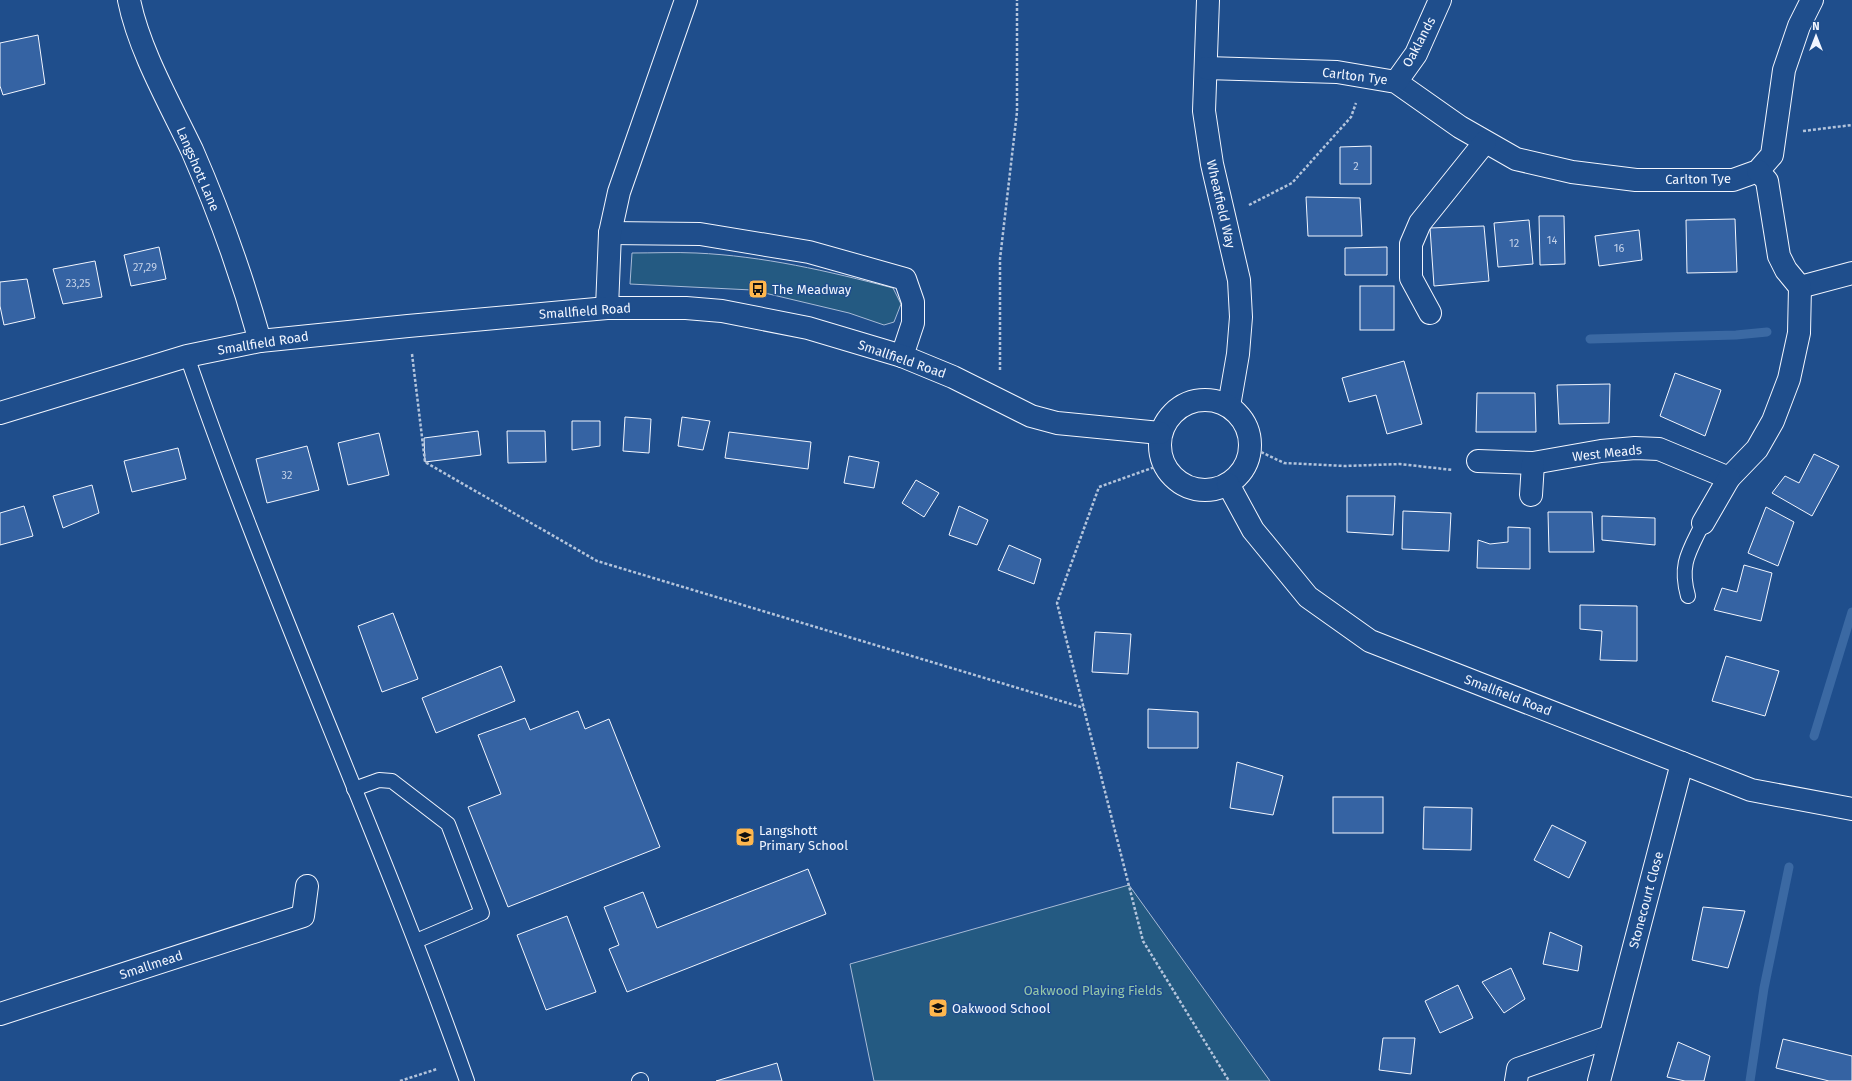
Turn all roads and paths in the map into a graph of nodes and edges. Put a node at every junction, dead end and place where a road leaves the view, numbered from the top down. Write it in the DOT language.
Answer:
graph roads {
  1 [pos="129,0"];
  2 [pos="686,0"];
  3 [pos="1016,0"];
  4 [pos="1208,0"];
  5 [pos="1440,0"];
  6 [pos="1812,0"];
  7 [pos="1206,68"];
  8 [pos="1366,77"];
  9 [pos="1396,82"];
  10 [pos="1852,125"];
  11 [pos="1775,134"];
  12 [pos="1485,142"];
  13 [pos="1758,171"];
  14 [pos="1225,218"];
  15 [pos="610,233"];
  16 [pos="1852,272"];
  17 [pos="1800,287"];
  18 [pos="607,308"];
  19 [pos="1430,312"];
  20 [pos="408,326"];
  21 [pos="260,341"];
  22 [pos="187,356"];
  23 [pos="902,356"];
  24 [pos="1006,404"];
  25 [pos="1229,406"];
  26 [pos="0,413"];
  27 [pos="1160,433"];
  28 [pos="1250,442"];
  29 [pos="1478,461"];
  30 [pos="1533,463"];
  31 [pos="1163,464"];
  32 [pos="1729,478"];
  33 [pos="1228,484"];
  34 [pos="1531,495"];
  35 [pos="1703,524"];
  36 [pos="1688,596"];
  37 [pos="1084,708"];
  38 [pos="1682,763"];
  39 [pos="354,789"];
  40 [pos="1852,808"];
  41 [pos="307,886"];
  42 [pos="416,941"];
  43 [pos="0,1014"];
  44 [pos="1609,1037"];
  45 [pos="460,1061"];
  46 [pos="400,1081"];
  47 [pos="467,1081"];
  48 [pos="1229,1081"];
  49 [pos="1516,1081"];
  50 [pos="1599,1081"];
  1 -- 21 [label="street, Langshott Lane"];
  2 -- 15 [label="street"];
  3 -- 24 [label="path"];
  4 -- 7 [label="street, Wheatfield Way"];
  5 -- 9 [label="street, Oaklands"];
  6 -- 11 [label="street, Carlton Tye"];
  7 -- 8 [label="street, Carlton Tye"];
  7 -- 14 [label="street, Wheatfield Way"];
  8 -- 9 [label="street, Carlton Tye"];
  8 -- 14 [label="path"];
  9 -- 12 [label="street, Carlton Tye"];
  10 -- 11 [label="path"];
  11 -- 13 [label="street, Carlton Tye"];
  12 -- 13 [label="street, Carlton Tye"];
  12 -- 19 [label="street"];
  13 -- 17 [label="street"];
  14 -- 25 [label="street, Wheatfield Way"];
  15 -- 18 [label="street"];
  15 -- 23 [label="street"];
  16 -- 17 [label="street"];
  17 -- 32 [label="street"];
  18 -- 20 [label="street, Smallfield Road"];
  18 -- 23 [label="street, Smallfield Road"];
  20 -- 21 [label="street, Smallfield Road"];
  20 -- 37 [label="path"];
  21 -- 22 [label="street, Smallfield Road"];
  22 -- 26 [label="street, Smallfield Road"];
  22 -- 39 [label="lane"];
  23 -- 24 [label="street, Smallfield Road"];
  24 -- 27 [label="street, Smallfield Road"];
  25 -- 27 [label="street"];
  25 -- 28 [label="street"];
  27 -- 31 [label="street"];
  28 -- 29 [label="path"];
  28 -- 33 [label="street"];
  29 -- 30 [label="street, West Meads"];
  30 -- 32 [label="street, West Meads"];
  30 -- 34 [label="street"];
  31 -- 33 [label="street"];
  31 -- 37 [label="path"];
  32 -- 35 [label="street"];
  33 -- 38 [label="street, Smallfield Road"];
  35 -- 36 [label="lane"];
  37 -- 48 [label="path"];
  38 -- 40 [label="street, Smallfield Road"];
  38 -- 44 [label="street, Stonecourt Close"];
  39 -- 42 [label="lane"];
  39 -- 42 [label="lane"];
  41 -- 43 [label="street, Smallmead"];
  42 -- 45 [label="lane"];
  44 -- 49 [label="street"];
  44 -- 50 [label="street, Stonecourt Close"];
  45 -- 46 [label="path"];
  45 -- 47 [label="lane"];
}
